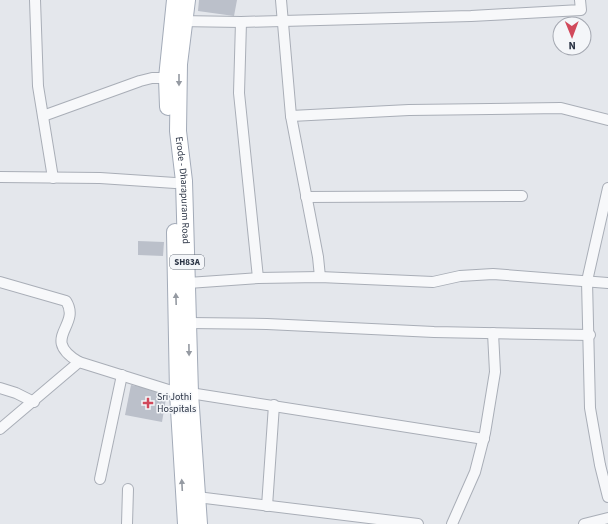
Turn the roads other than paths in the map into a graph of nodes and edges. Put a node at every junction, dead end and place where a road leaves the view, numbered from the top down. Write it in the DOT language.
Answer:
graph roads {
  1 [pos="35,0"];
  2 [pos="175,0"];
  3 [pos="187,0"];
  4 [pos="281,0"];
  5 [pos="580,0"];
  6 [pos="282,20"];
  7 [pos="179,21"];
  8 [pos="241,22"];
  9 [pos="167,78"];
  10 [pos="43,116"];
  11 [pos="291,116"];
  12 [pos="608,120"];
  13 [pos="0,177"];
  14 [pos="53,178"];
  15 [pos="174,183"];
  16 [pos="608,188"];
  17 [pos="522,196"];
  18 [pos="306,197"];
  19 [pos="320,277"];
  20 [pos="258,278"];
  21 [pos="587,281"];
  22 [pos="0,282"];
  23 [pos="188,283"];
  24 [pos="608,283"];
  25 [pos="189,323"];
  26 [pos="493,333"];
  27 [pos="590,336"];
  28 [pos="79,362"];
  29 [pos="122,375"];
  30 [pos="0,388"];
  31 [pos="184,393"];
  32 [pos="34,402"];
  33 [pos="274,405"];
  34 [pos="0,429"];
  35 [pos="484,439"];
  36 [pos="604,464"];
  37 [pos="100,479"];
  38 [pos="128,489"];
  39 [pos="197,497"];
  40 [pos="608,497"];
  41 [pos="266,506"];
  42 [pos="608,518"];
  43 [pos="127,524"];
  44 [pos="186,524"];
  45 [pos="199,524"];
  46 [pos="418,524"];
  47 [pos="452,524"];
  48 [pos="584,524"];
  1 -- 10 [label="street"];
  2 -- 7 [label="main road, Erode - Dharapuram Road / SH83A"];
  3 -- 7 [label="main road, Erode - Dharapuram Road / SH83A"];
  4 -- 6 [label="street"];
  5 -- 6 [label="street"];
  6 -- 8 [label="street"];
  6 -- 11 [label="street"];
  7 -- 8 [label="street"];
  7 -- 9 [label="main road, Erode - Dharapuram Road / SH83A"];
  7 -- 23 [label="main road, Erode - Dharapuram Road / SH83A, one-way"];
  8 -- 20 [label="street"];
  9 -- 10 [label="street"];
  9 -- 15 [label="main road, Erode - Dharapuram Road / SH83A"];
  10 -- 14 [label="street"];
  11 -- 12 [label="street"];
  11 -- 18 [label="street"];
  13 -- 14 [label="street"];
  14 -- 15 [label="street"];
  31 -- 15 [label="main road, Erode - Dharapuram Road / SH83A, one-way"];
  16 -- 21 [label="street"];
  17 -- 18 [label="street"];
  18 -- 19 [label="street"];
  19 -- 20 [label="street"];
  19 -- 21 [label="street"];
  20 -- 23 [label="street"];
  21 -- 24 [label="street"];
  21 -- 27 [label="street"];
  22 -- 28 [label="street"];
  23 -- 25 [label="main road, Erode - Dharapuram Road / SH83A"];
  25 -- 26 [label="street"];
  25 -- 31 [label="main road, Erode - Dharapuram Road / SH83A, one-way"];
  26 -- 27 [label="street"];
  26 -- 35 [label="street"];
  27 -- 36 [label="street"];
  28 -- 29 [label="street"];
  28 -- 32 [label="street"];
  29 -- 31 [label="street"];
  29 -- 37 [label="street"];
  30 -- 32 [label="street"];
  31 -- 33 [label="street"];
  31 -- 39 [label="main road, Erode - Dharapuram Road / SH83A"];
  44 -- 31 [label="main road, Erode - Dharapuram Road / SH83A, one-way"];
  32 -- 34 [label="street"];
  33 -- 35 [label="street"];
  33 -- 41 [label="street"];
  35 -- 47 [label="street"];
  36 -- 40 [label="street"];
  38 -- 43 [label="street"];
  39 -- 41 [label="street"];
  39 -- 45 [label="main road, Erode - Dharapuram Road / SH83A"];
  41 -- 46 [label="street"];
  42 -- 48 [label="street"];
}
